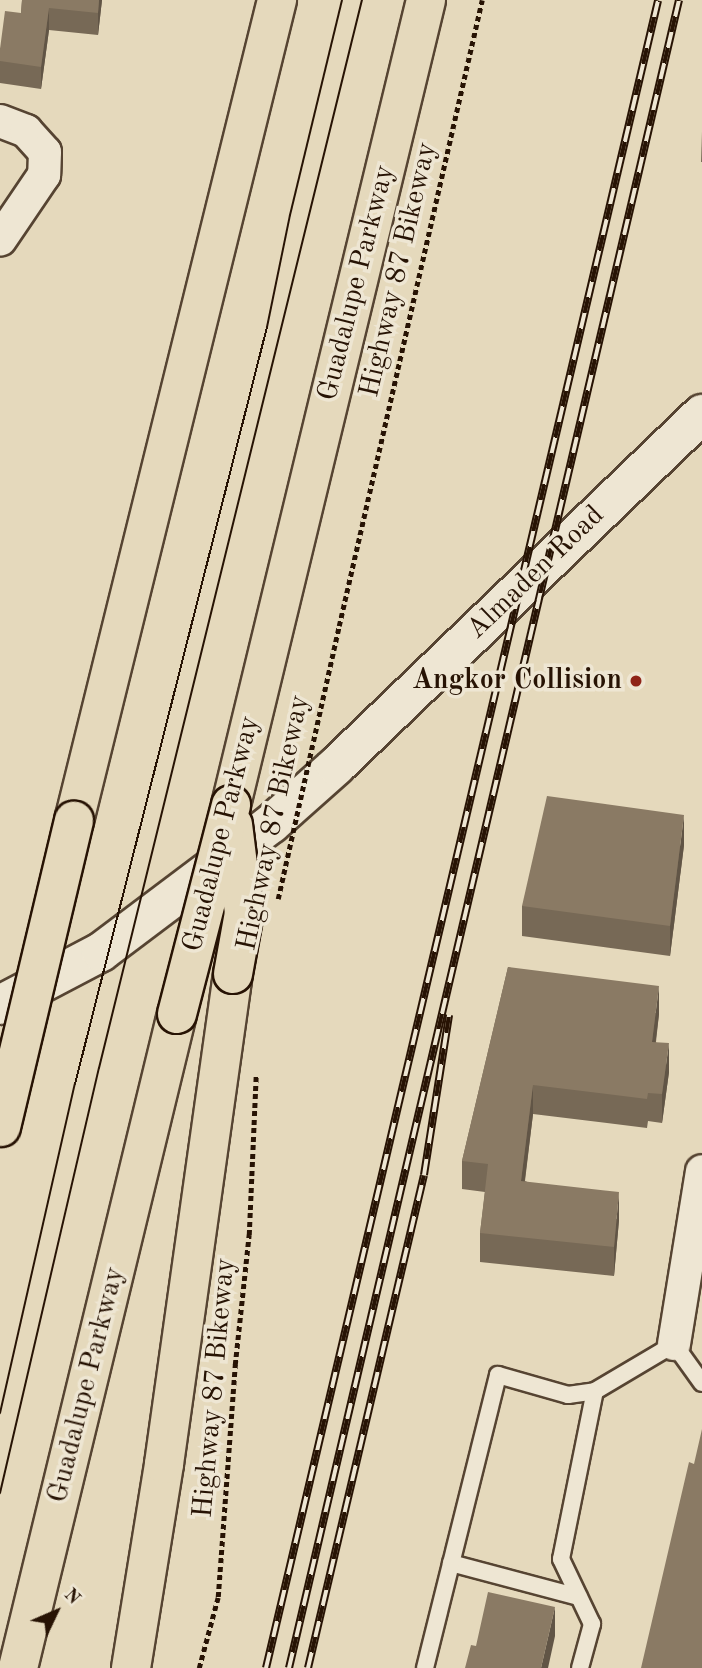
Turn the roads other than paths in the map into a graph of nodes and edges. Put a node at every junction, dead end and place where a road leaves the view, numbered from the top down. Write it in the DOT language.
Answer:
graph roads {
  1 [pos="277,0"];
  2 [pos="426,0"];
  3 [pos="0,121"];
  4 [pos="0,240"];
  5 [pos="702,414"];
  6 [pos="231,806"];
  7 [pos="3,997"];
  8 [pos="1,1130"];
  9 [pos="702,1171"];
  10 [pos="674,1344"];
  11 [pos="702,1383"];
  12 [pos="595,1391"];
  13 [pos="451,1563"];
  14 [pos="579,1597"];
  15 [pos="18,1668"];
  16 [pos="131,1668"];
  17 [pos="425,1668"];
  18 [pos="580,1668"];
  1 -- 8 [label="highway, bridge"];
  2 -- 6 [label="highway, Guadalupe Parkway"];
  3 -- 4 [label="street"];
  5 -- 7 [label="street, Almaden Road"];
  6 -- 15 [label="highway, Guadalupe Parkway, bridge"];
  6 -- 16 [label="highway, bridge"];
  9 -- 10 [label="street"];
  10 -- 11 [label="lane"];
  10 -- 12 [label="lane"];
  12 -- 13 [label="lane"];
  12 -- 14 [label="lane"];
  13 -- 14 [label="lane"];
  13 -- 17 [label="lane"];
  14 -- 18 [label="lane"];
}
